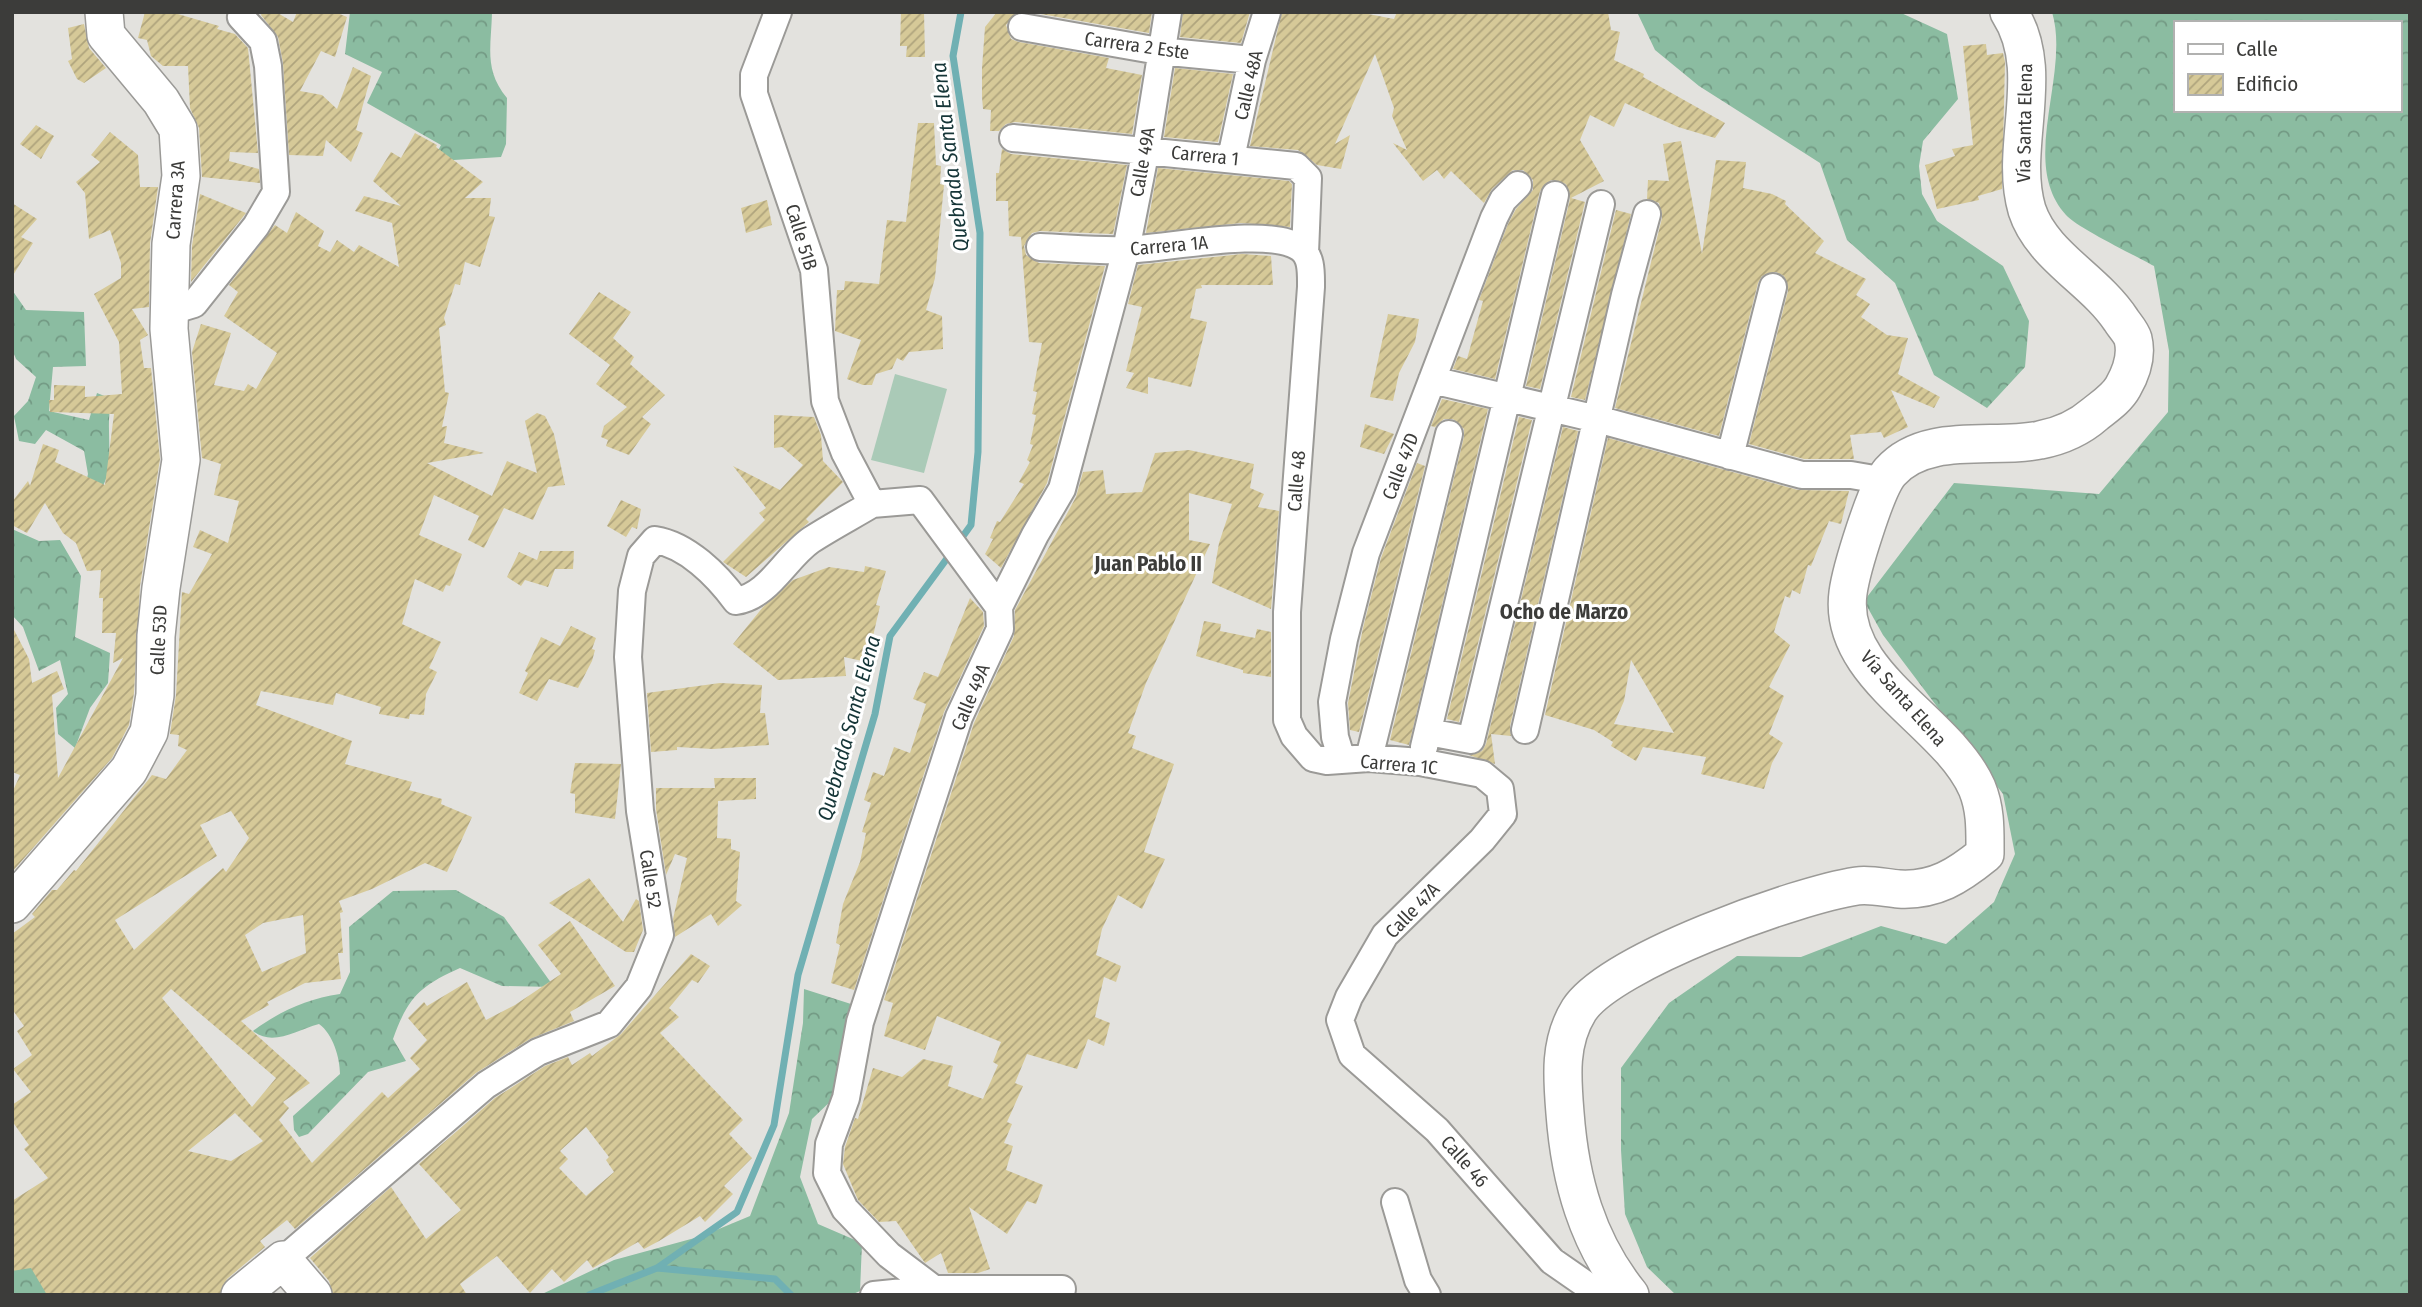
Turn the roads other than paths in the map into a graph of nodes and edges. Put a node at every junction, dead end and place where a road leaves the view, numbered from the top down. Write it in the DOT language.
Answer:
graph roads {
  1 [pos="104,12"];
  2 [pos="243,12"];
  3 [pos="778,12"];
  4 [pos="1168,12"];
  5 [pos="1267,12"];
  6 [pos="2009,12"];
  7 [pos="1022,27"];
  8 [pos="1159,51"];
  9 [pos="1252,60"];
  10 [pos="1013,138"];
  11 [pos="1146,149"];
  12 [pos="1231,158"];
  13 [pos="1308,178"];
  14 [pos="1518,185"];
  15 [pos="1555,195"];
  16 [pos="1601,204"];
  17 [pos="1647,214"];
  18 [pos="1040,247"];
  19 [pos="1302,249"];
  20 [pos="1126,250"];
  21 [pos="1773,287"];
  22 [pos="170,320"];
  23 [pos="1432,380"];
  24 [pos="1506,397"];
  25 [pos="1551,408"];
  26 [pos="1597,419"];
  27 [pos="1449,434"];
  28 [pos="1730,456"];
  29 [pos="1886,481"];
  30 [pos="872,503"];
  31 [pos="999,607"];
  32 [pos="1287,720"];
  33 [pos="1525,730"];
  34 [pos="1428,732"];
  35 [pos="1369,758"];
  36 [pos="1342,760"];
  37 [pos="1420,762"];
  38 [pos="1503,814"];
  39 [pos="12,904"];
  40 [pos="1340,1020"];
  41 [pos="1395,1202"];
  42 [pos="283,1259"];
  43 [pos="934,1289"];
  44 [pos="1062,1289"];
  45 [pos="240,1295"];
  46 [pos="313,1295"];
  47 [pos="874,1295"];
  48 [pos="1427,1295"];
  49 [pos="1601,1295"];
  50 [pos="1630,1295"];
  1 -- 22 [label="main road, Carrera 3A"];
  2 -- 22 [label="street"];
  3 -- 30 [label="street, Calle 51B"];
  4 -- 8 [label="street, Calle 49A"];
  5 -- 9 [label="street, Calle 48A"];
  6 -- 29 [label="main road, Vía Santa Elena"];
  7 -- 8 [label="street, Carrera 2 Este"];
  8 -- 9 [label="street, Carrera 2 Este"];
  8 -- 11 [label="street, Calle 49A"];
  9 -- 12 [label="street, Calle 48A"];
  10 -- 11 [label="street, Carrera 1"];
  11 -- 12 [label="street, Carrera 1"];
  11 -- 20 [label="street, Calle 49A"];
  12 -- 13 [label="street, Carrera 1"];
  13 -- 19 [label="street, Calle 48"];
  14 -- 23 [label="street, Calle 47D"];
  15 -- 24 [label="street"];
  16 -- 25 [label="street"];
  17 -- 26 [label="street"];
  18 -- 20 [label="street, Carrera 1A"];
  19 -- 20 [label="street, Carrera 1A"];
  19 -- 32 [label="street, Calle 48"];
  20 -- 31 [label="street, Calle 49A"];
  21 -- 28 [label="street"];
  22 -- 39 [label="main road, Calle 53D"];
  23 -- 24 [label="street"];
  23 -- 36 [label="street, Calle 47D"];
  24 -- 25 [label="street"];
  24 -- 34 [label="street"];
  25 -- 26 [label="street"];
  25 -- 34 [label="street"];
  26 -- 28 [label="street"];
  26 -- 33 [label="street"];
  27 -- 35 [label="street"];
  28 -- 29 [label="street"];
  29 -- 50 [label="main road, Vía Santa Elena"];
  30 -- 31 [label="street"];
  30 -- 42 [label="street, Calle 52"];
  31 -- 43 [label="street, Calle 49A"];
  32 -- 36 [label="street, Carrera 1C"];
  34 -- 37 [label="street"];
  35 -- 36 [label="street, Carrera 1C"];
  35 -- 37 [label="street, Carrera 1C"];
  37 -- 38 [label="street, Carrera 1C"];
  38 -- 40 [label="street, Calle 47A"];
  40 -- 49 [label="street, Calle 46"];
  41 -- 48 [label="street"];
  42 -- 45 [label="main road, Calle 52"];
  42 -- 46 [label="main road"];
  43 -- 44 [label="street"];
  43 -- 47 [label="street"];
}
